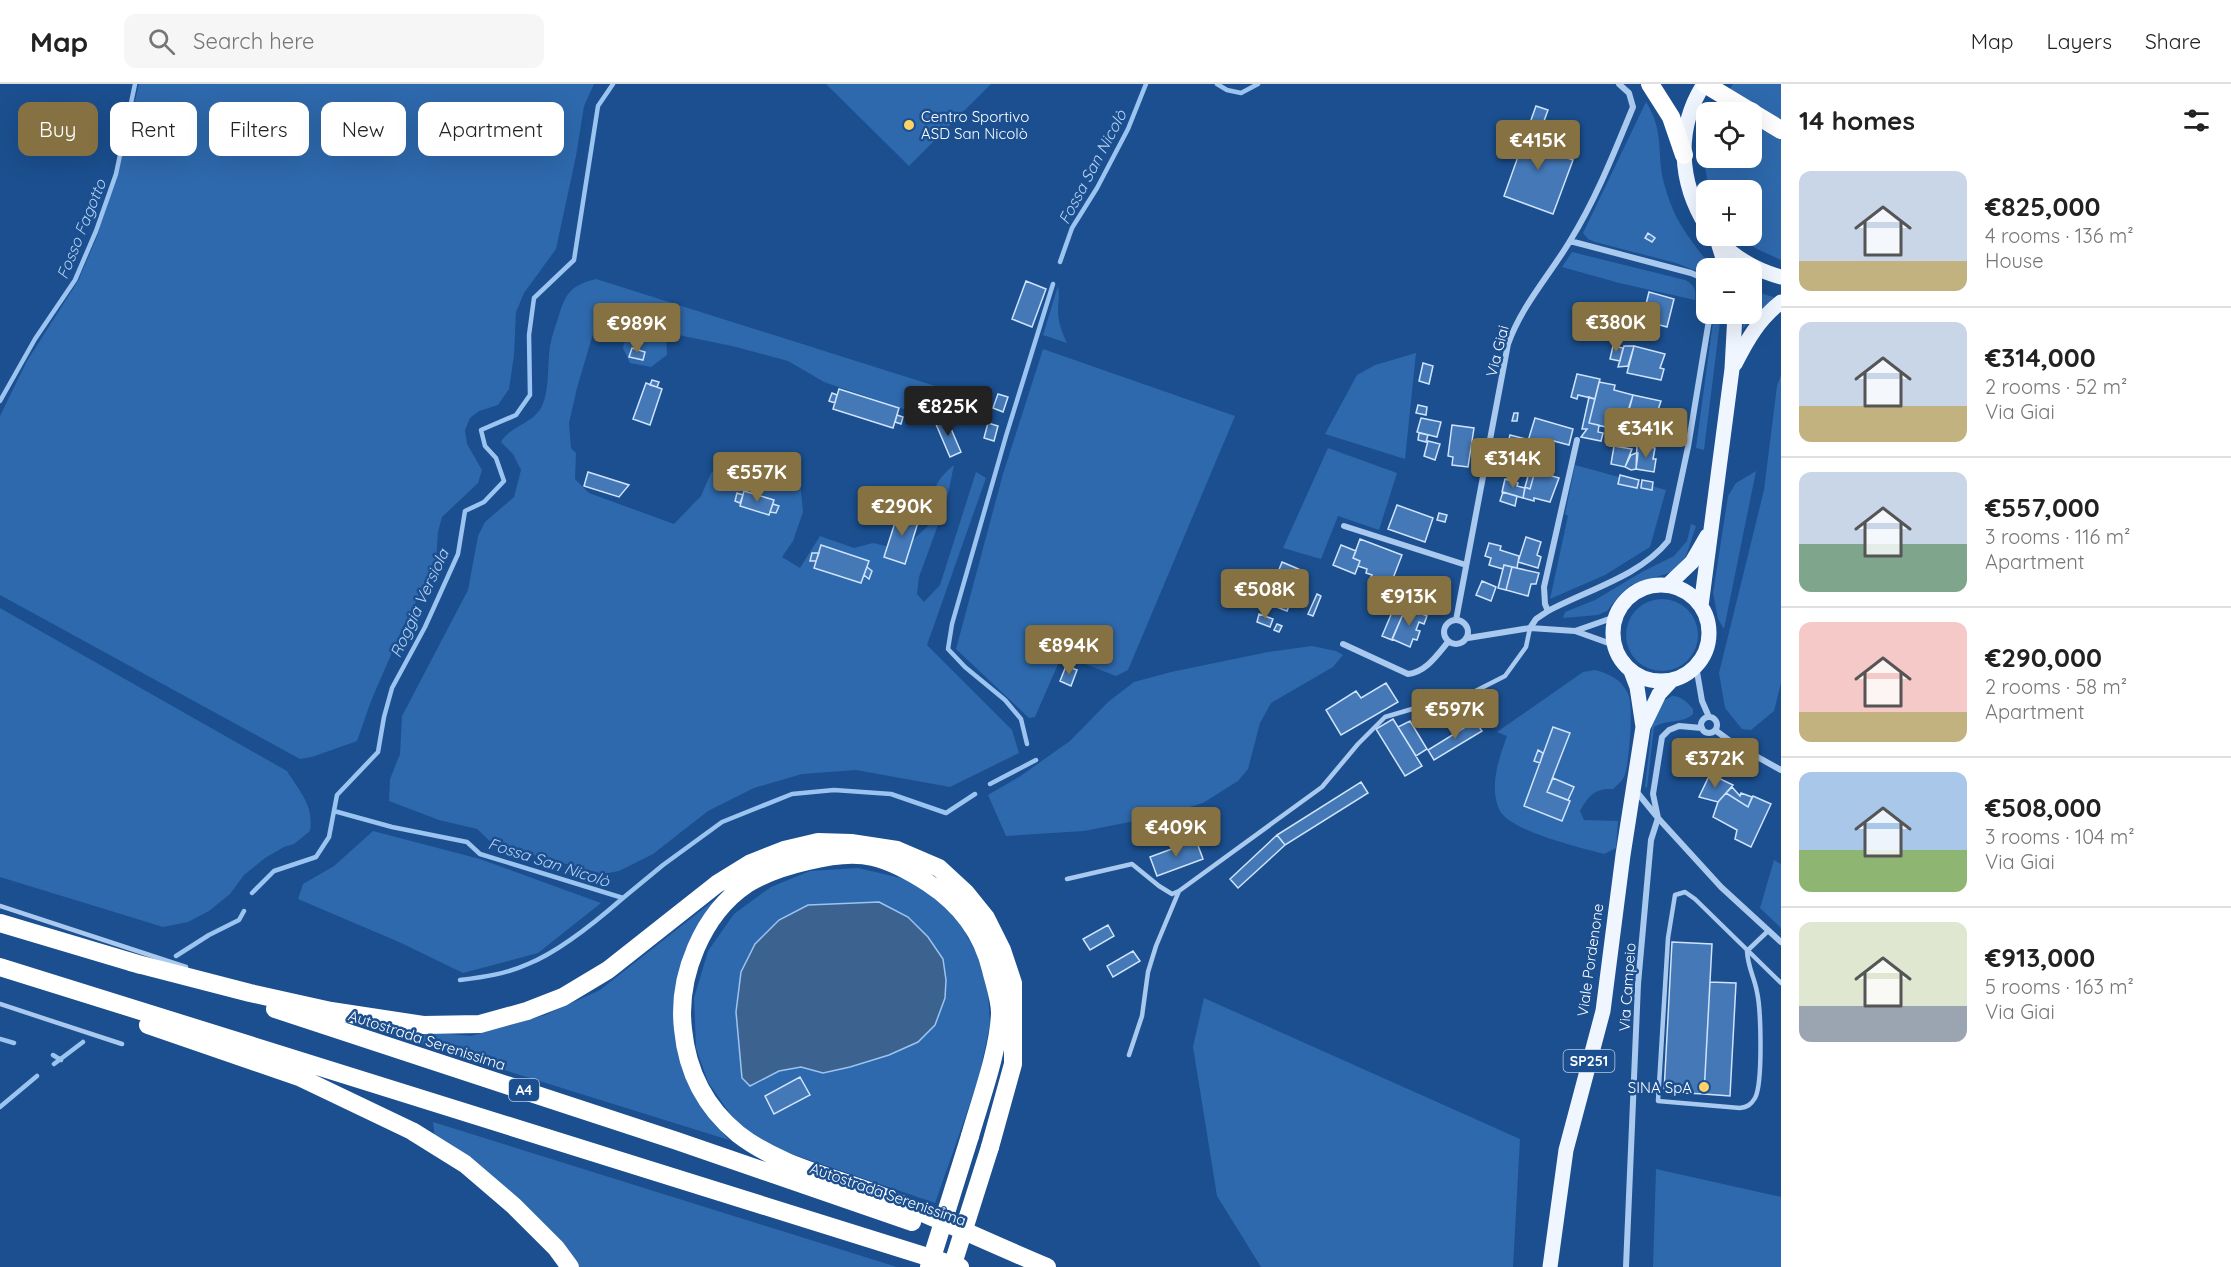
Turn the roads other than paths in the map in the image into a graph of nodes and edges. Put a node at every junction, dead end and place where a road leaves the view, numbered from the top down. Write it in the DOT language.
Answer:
graph roads {
  1 [pos="1619,84"];
  2 [pos="1650,84"];
  3 [pos="1704,84"];
  4 [pos="1781,130"];
  5 [pos="1684,154"];
  6 [pos="1696,207"];
  7 [pos="1570,241"];
  8 [pos="1726,246"];
  9 [pos="1696,275"];
  10 [pos="1781,277"];
  11 [pos="1781,302"];
  12 [pos="1708,324"];
  13 [pos="1734,324"];
  14 [pos="1732,369"];
  15 [pos="1577,440"];
  16 [pos="1344,526"];
  17 [pos="1710,531"];
  18 [pos="1466,565"];
  19 [pos="1668,585"];
  20 [pos="1701,606"];
  21 [pos="1548,611"];
  22 [pos="1615,617"];
  23 [pos="1456,620"];
  24 [pos="1530,628"];
  25 [pos="1575,631"];
  26 [pos="1468,638"];
  27 [pos="1448,642"];
  28 [pos="1343,644"];
  29 [pos="1614,645"];
  30 [pos="1696,666"];
  31 [pos="1631,671"];
  32 [pos="1672,680"];
  33 [pos="1709,717"];
  34 [pos="1643,727"];
  35 [pos="1702,728"];
  36 [pos="1714,730"];
  37 [pos="1781,770"];
  38 [pos="1634,788"];
  39 [pos="1649,809"];
  40 [pos="1630,814"];
  41 [pos="1658,818"];
  42 [pos="1067,879"];
  43 [pos="1179,891"];
  44 [pos="0,906"];
  45 [pos="0,923"];
  46 [pos="1768,931"];
  47 [pos="1781,942"];
  48 [pos="1747,951"];
  49 [pos="130,962"];
  50 [pos="0,969"];
  51 [pos="190,969"];
  52 [pos="1781,983"];
  53 [pos="0,1004"];
  54 [pos="122,1044"];
  55 [pos="1128,1055"];
  56 [pos="570,1267"];
  57 [pos="929,1267"];
  58 [pos="952,1267"];
  59 [pos="960,1267"];
  60 [pos="1046,1267"];
  61 [pos="1550,1267"];
  62 [pos="1626,1267"];
  1 -- 7 [label="street, Via Giai"];
  2 -- 5 [label="highway"];
  3 -- 4 [label="highway"];
  3 -- 5 [label="main road"];
  5 -- 6 [label="main road"];
  7 -- 9 [label="street"];
  7 -- 18 [label="street, Via Giai"];
  8 -- 10 [label="main road"];
  11 -- 14 [label="main road"];
  12 -- 21 [label="street"];
  13 -- 14 [label="main road"];
  14 -- 17 [label="main road"];
  15 -- 21 [label="street"];
  16 -- 18 [label="street"];
  17 -- 19 [label="main road"];
  17 -- 20 [label="main road"];
  18 -- 23 [label="street, Via Giai"];
  19 -- 20 [label="main road"];
  19 -- 22 [label="main road"];
  20 -- 30 [label="main road"];
  21 -- 24 [label="street"];
  22 -- 25 [label="street"];
  22 -- 29 [label="main road"];
  23 -- 26 [label="street"];
  23 -- 27 [label="street"];
  24 -- 25 [label="street"];
  24 -- 26 [label="street"];
  24 -- 43 [label="lane"];
  25 -- 29 [label="street"];
  26 -- 27 [label="street"];
  27 -- 28 [label="street"];
  29 -- 31 [label="main road, Viale Pordenone"];
  30 -- 32 [label="main road, Viale Pordenone"];
  30 -- 33 [label="street"];
  31 -- 32 [label="main road"];
  31 -- 34 [label="main road, Viale Pordenone / SP251"];
  32 -- 34 [label="main road, Viale Pordenone / SP251"];
  33 -- 35 [label="street"];
  33 -- 36 [label="street"];
  34 -- 38 [label="main road, Viale Pordenone / SP251"];
  35 -- 36 [label="street"];
  35 -- 41 [label="street, Via Campeio"];
  36 -- 37 [label="street"];
  38 -- 39 [label="street"];
  38 -- 40 [label="main road, Viale Pordenone / SP251"];
  39 -- 40 [label="street"];
  39 -- 41 [label="street"];
  40 -- 61 [label="main road, Viale Pordenone / SP251"];
  41 -- 46 [label="street"];
  41 -- 62 [label="street, Via Campeio"];
  42 -- 43 [label="lane"];
  43 -- 55 [label="lane"];
  44 -- 51 [label="lane"];
  45 -- 49 [label="highway, Autostrada Serenissima / A4"];
  46 -- 47 [label="street"];
  46 -- 48 [label="lane"];
  48 -- 48 [label="lane"];
  48 -- 52 [label="lane"];
  49 -- 58 [label="highway, bridge"];
  49 -- 60 [label="highway, Autostrada Serenissima / A4"];
  50 -- 56 [label="highway"];
  50 -- 59 [label="highway"];
  53 -- 54 [label="lane"];
  57 -- 60 [label="highway, bridge"];
}
